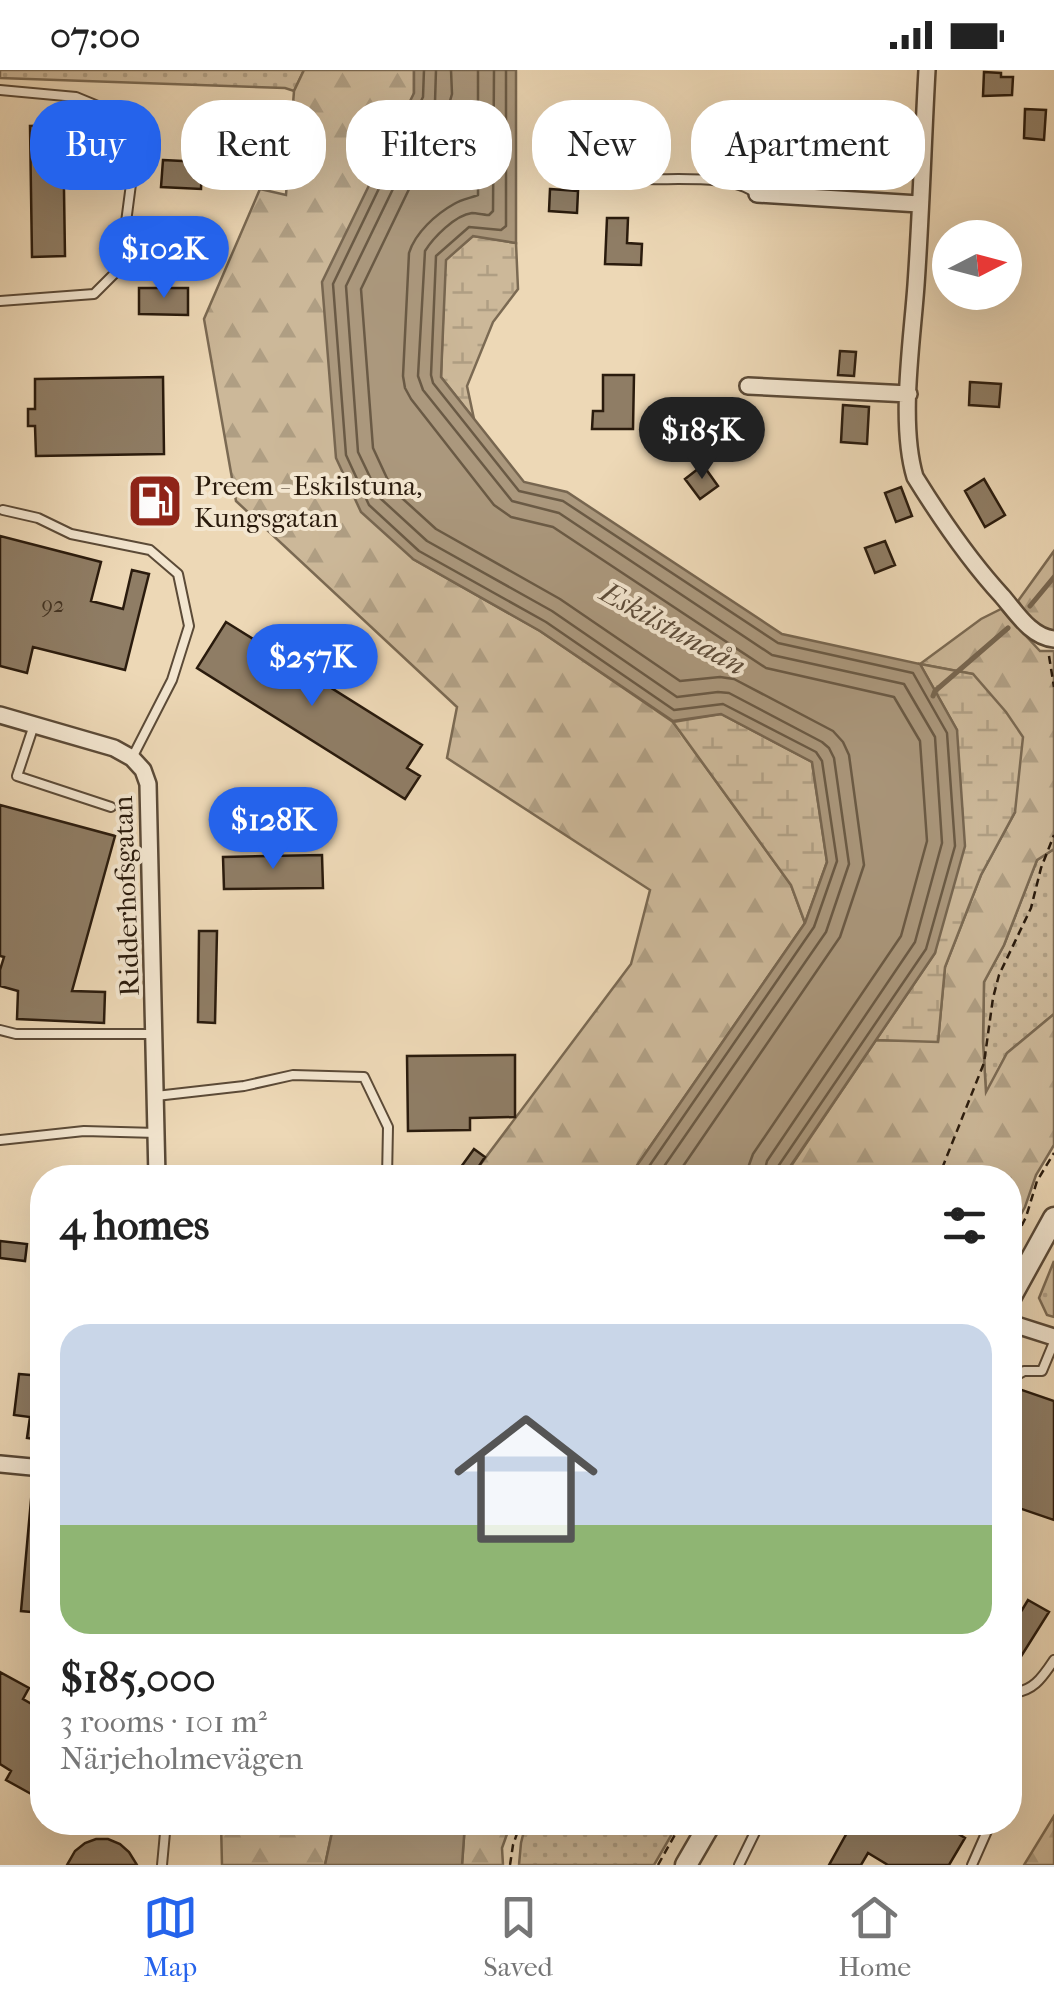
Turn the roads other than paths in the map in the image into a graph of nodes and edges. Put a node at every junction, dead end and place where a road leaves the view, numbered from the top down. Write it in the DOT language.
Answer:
graph roads {
  1 [pos="927,70"];
  2 [pos="0,90"];
  3 [pos="671,179"];
  4 [pos="757,194"];
  5 [pos="920,204"];
  6 [pos="0,301"];
  7 [pos="748,386"];
  8 [pos="908,394"];
  9 [pos="4,510"];
  10 [pos="1050,639"];
  11 [pos="0,714"];
  12 [pos="34,725"];
  13 [pos="132,758"];
  14 [pos="111,807"];
  15 [pos="0,1030"];
  16 [pos="154,1034"];
  17 [pos="156,1096"];
  18 [pos="157,1133"];
  19 [pos="0,1140"];
  20 [pos="157,1165"];
  21 [pos="387,1165"];
  22 [pos="1054,1218"];
  23 [pos="1022,1276"];
  24 [pos="1022,1328"];
  25 [pos="1054,1340"];
  26 [pos="1022,1372"];
  27 [pos="0,1464"];
  28 [pos="30,1467"];
  29 [pos="1054,1660"];
  30 [pos="1022,1691"];
  31 [pos="165,1835"];
  32 [pos="703,1835"];
  33 [pos="754,1835"];
  34 [pos="985,1835"];
  35 [pos="162,1865"];
  36 [pos="686,1865"];
  37 [pos="739,1865"];
  38 [pos="972,1865"];
  1 -- 5 [label="street"];
  2 -- 6 [label="lane"];
  3 -- 4 [label="lane"];
  4 -- 5 [label="street"];
  5 -- 8 [label="street"];
  7 -- 8 [label="street"];
  8 -- 10 [label="street"];
  9 -- 13 [label="lane"];
  11 -- 12 [label="street, Ridderhofsgatan"];
  12 -- 13 [label="street, Ridderhofsgatan"];
  12 -- 14 [label="lane"];
  13 -- 16 [label="street, Ridderhofsgatan"];
  15 -- 16 [label="lane"];
  16 -- 17 [label="street, Ridderhofsgatan"];
  17 -- 18 [label="street, Ridderhofsgatan"];
  17 -- 21 [label="lane"];
  18 -- 19 [label="lane"];
  18 -- 20 [label="street, Ridderhofsgatan"];
  22 -- 23 [label="street"];
  24 -- 25 [label="street"];
  25 -- 26 [label="lane"];
  27 -- 28 [label="street"];
  29 -- 30 [label="lane"];
  31 -- 35 [label="lane"];
  32 -- 36 [label="street"];
  33 -- 37 [label="lane"];
  34 -- 38 [label="lane"];
}
